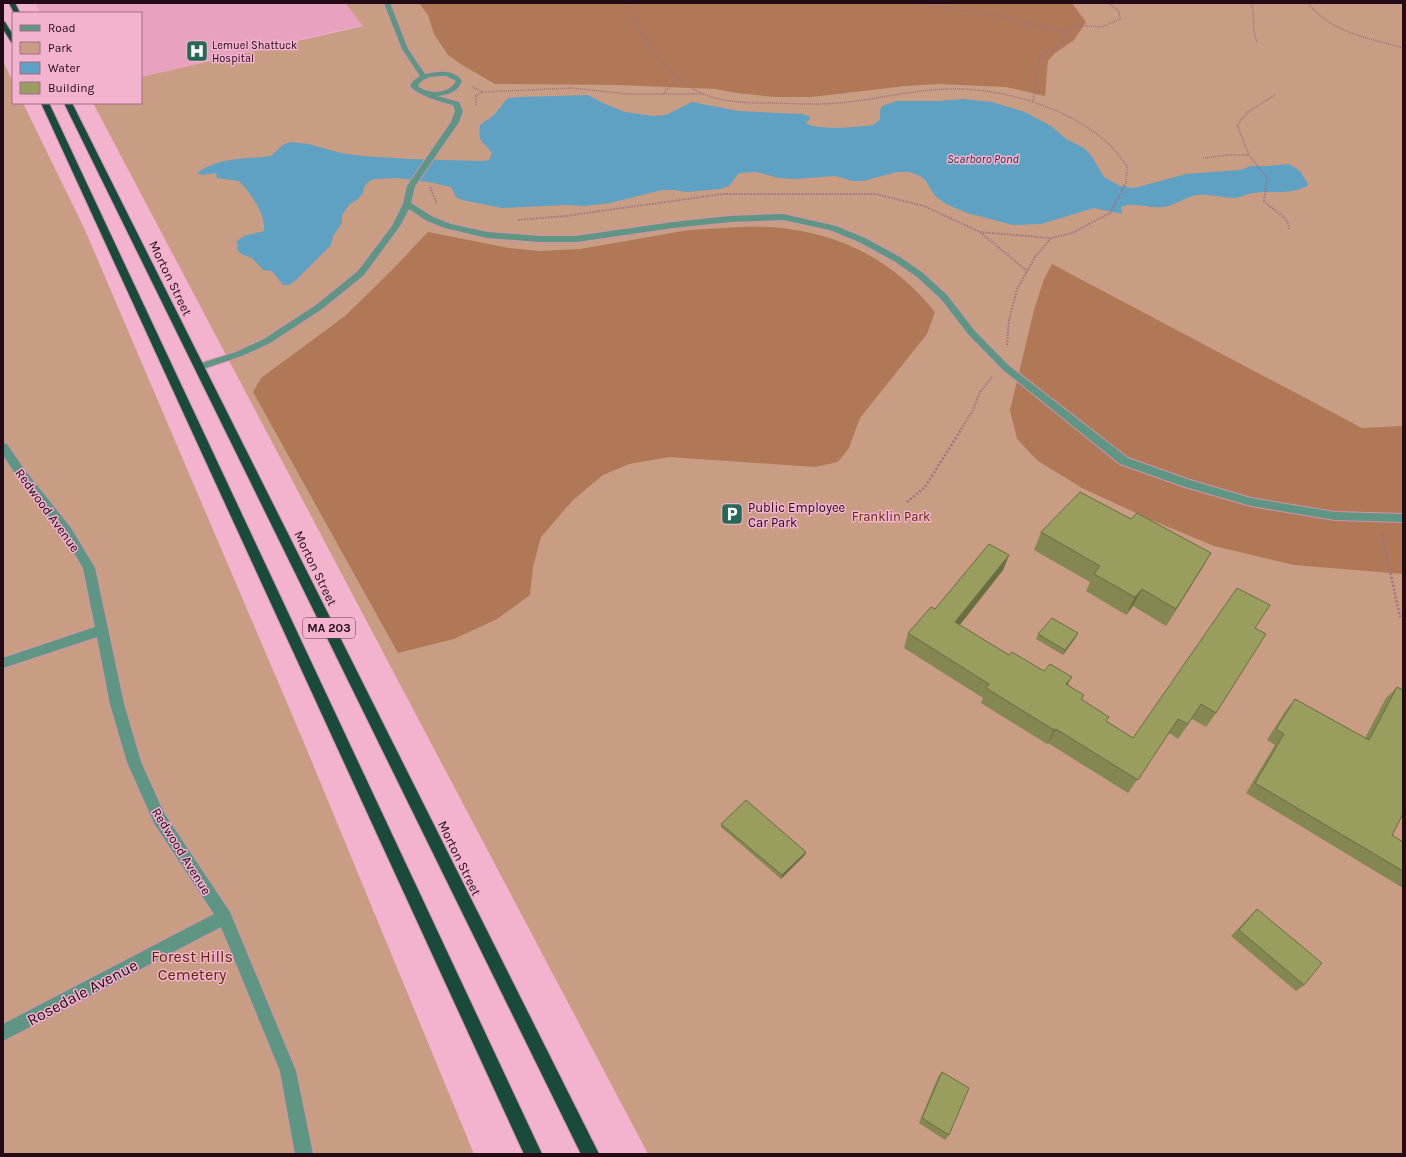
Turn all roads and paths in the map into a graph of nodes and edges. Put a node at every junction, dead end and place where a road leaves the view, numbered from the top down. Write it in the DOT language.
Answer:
graph roads {
  1 [pos="12,3"];
  2 [pos="387,3"];
  3 [pos="626,3"];
  4 [pos="916,3"];
  5 [pos="1108,3"];
  6 [pos="1251,3"];
  7 [pos="1308,3"];
  8 [pos="16,12"];
  9 [pos="3,23"];
  10 [pos="1067,33"];
  11 [pos="12,40"];
  12 [pos="1257,42"];
  13 [pos="1403,48"];
  14 [pos="676,76"];
  15 [pos="424,77"];
  16 [pos="471,87"];
  17 [pos="483,92"];
  18 [pos="430,94"];
  19 [pos="704,94"];
  20 [pos="1275,94"];
  21 [pos="662,95"];
  22 [pos="476,96"];
  23 [pos="1033,101"];
  24 [pos="45,104"];
  25 [pos="68,104"];
  26 [pos="1249,155"];
  27 [pos="1203,158"];
  28 [pos="407,204"];
  29 [pos="1289,229"];
  30 [pos="980,232"];
  31 [pos="1027,271"];
  32 [pos="199,367"];
  33 [pos="1005,367"];
  34 [pos="3,448"];
  35 [pos="907,502"];
  36 [pos="1379,517"];
  37 [pos="1403,518"];
  38 [pos="1400,616"];
  39 [pos="102,630"];
  40 [pos="3,663"];
  41 [pos="225,918"];
  42 [pos="3,1033"];
  43 [pos="304,1154"];
  44 [pos="533,1154"];
  45 [pos="590,1154"];
  1 -- 8 [label="highway"];
  2 -- 15 [label="street"];
  3 -- 14 [label="path"];
  4 -- 10 [label="path"];
  5 -- 10 [label="path"];
  6 -- 12 [label="path"];
  7 -- 13 [label="path"];
  9 -- 11 [label="highway"];
  10 -- 23 [label="path"];
  14 -- 19 [label="path"];
  14 -- 21 [label="path"];
  15 -- 18 [label="street"];
  15 -- 18 [label="street"];
  16 -- 17 [label="path"];
  17 -- 21 [label="path"];
  17 -- 22 [label="path"];
  18 -- 28 [label="street"];
  19 -- 21 [label="path"];
  19 -- 23 [label="path"];
  20 -- 26 [label="path"];
  23 -- 31 [label="path"];
  24 -- 44 [label="highway, MA 203"];
  25 -- 32 [label="highway, Morton Street / MA 203"];
  26 -- 27 [label="path"];
  26 -- 29 [label="path"];
  28 -- 32 [label="street"];
  28 -- 33 [label="street"];
  30 -- 31 [label="path"];
  31 -- 33 [label="path"];
  32 -- 45 [label="highway, Morton Street / MA 203"];
  33 -- 35 [label="path"];
  33 -- 36 [label="street"];
  34 -- 39 [label="street, Redwood Avenue"];
  36 -- 37 [label="street"];
  36 -- 38 [label="path"];
  39 -- 40 [label="street"];
  39 -- 41 [label="street, Redwood Avenue"];
  41 -- 42 [label="street, Rosedale Avenue"];
  41 -- 43 [label="street, Redwood Avenue"];
}
